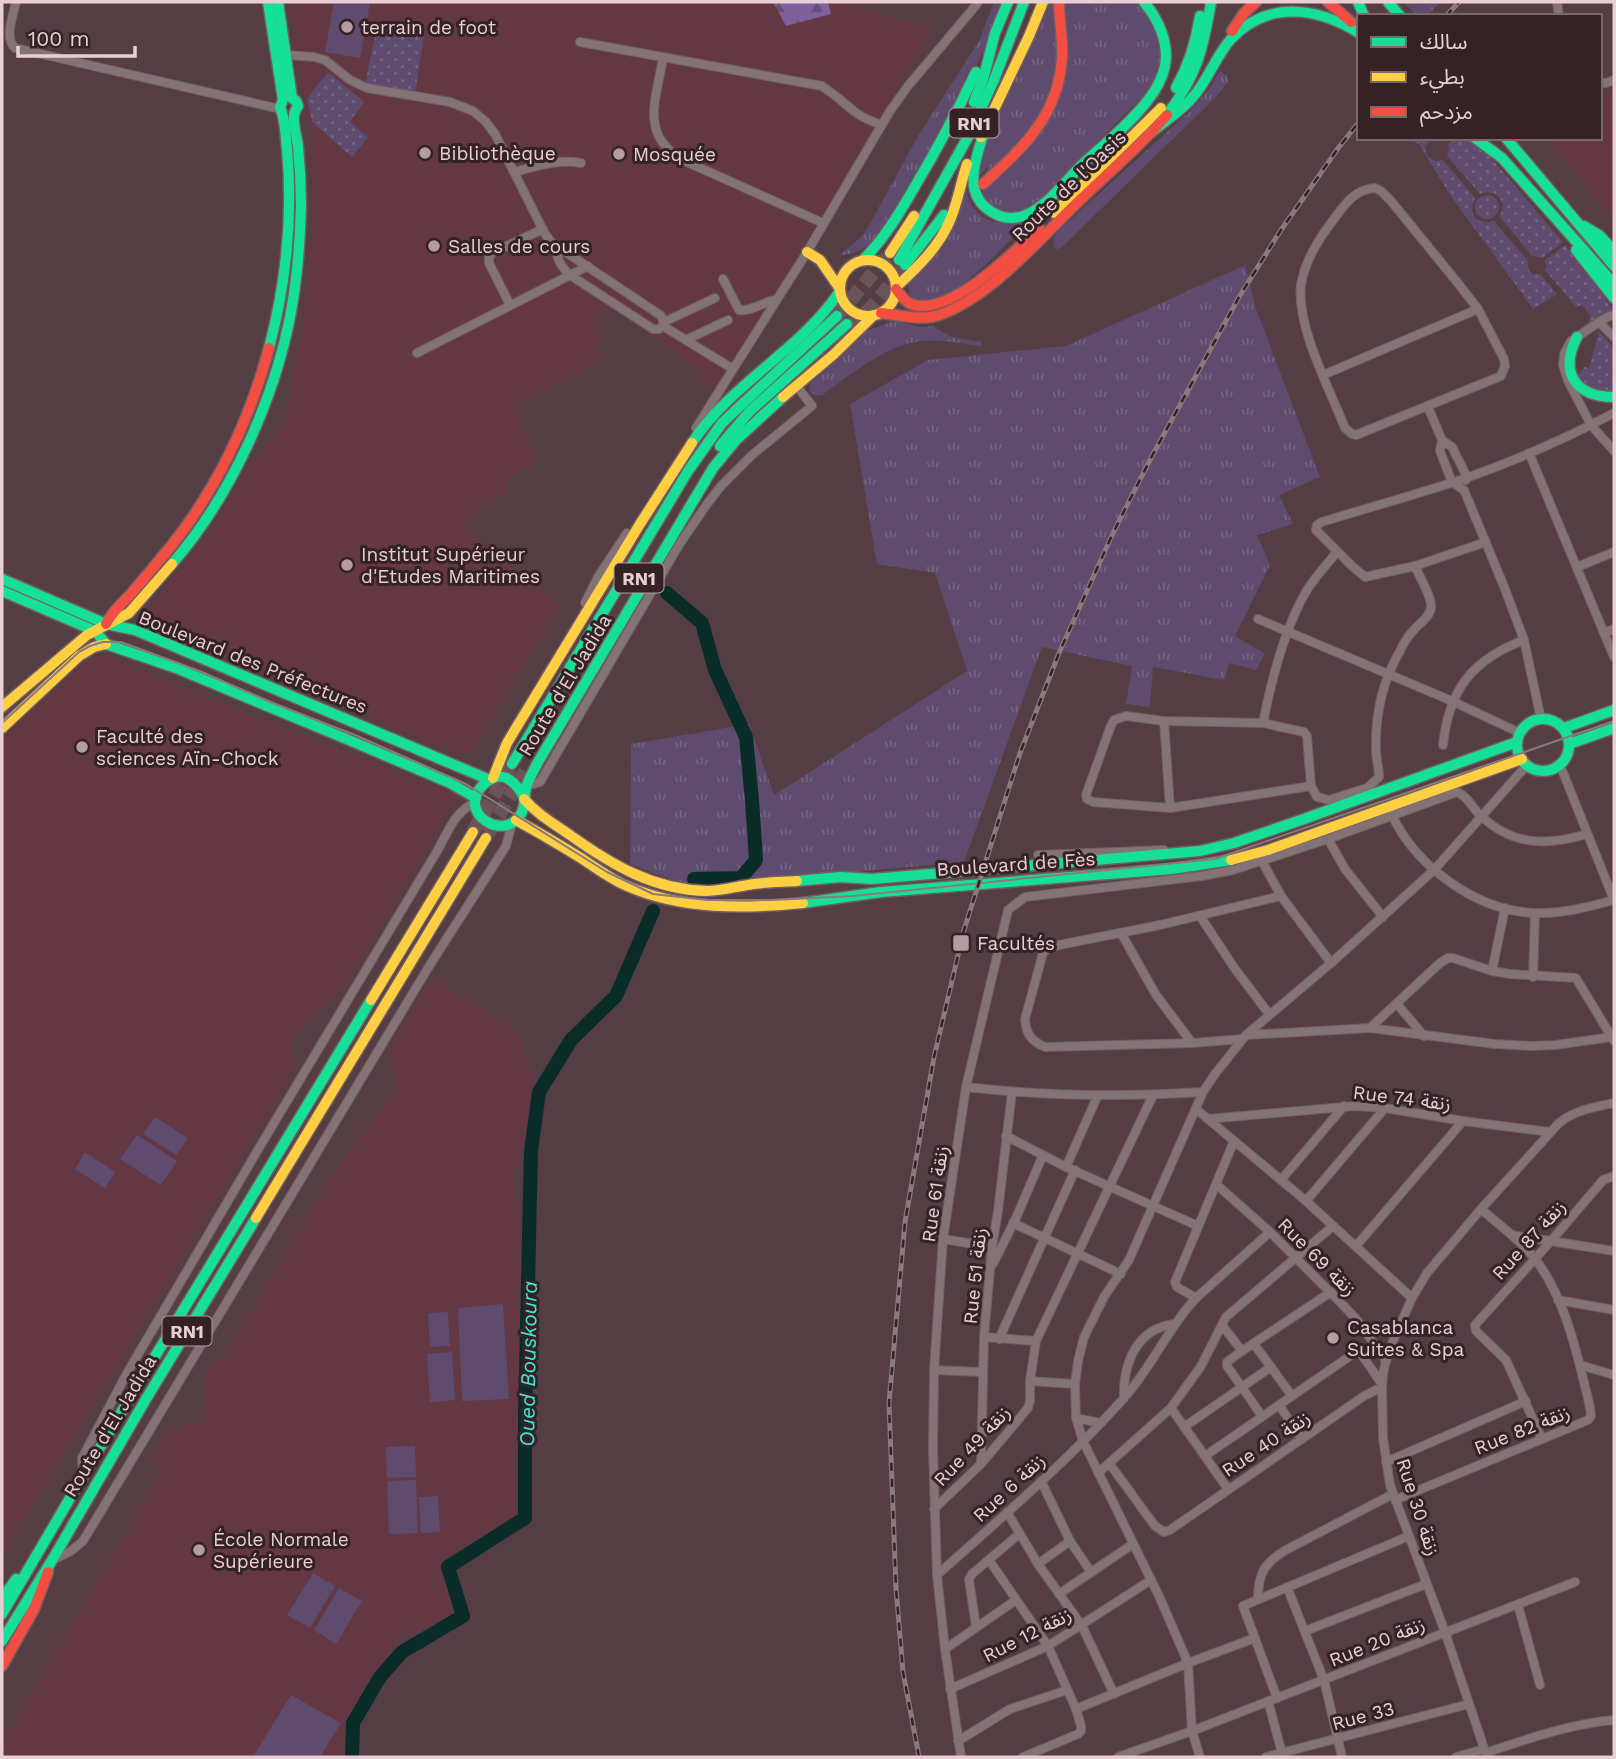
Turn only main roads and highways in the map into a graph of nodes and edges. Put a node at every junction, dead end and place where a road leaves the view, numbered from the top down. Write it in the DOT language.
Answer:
graph roads {
  1 [pos="268,2"];
  2 [pos="278,2"];
  3 [pos="1008,2"];
  4 [pos="1024,2"];
  5 [pos="1043,2"];
  6 [pos="1059,2"];
  7 [pos="1144,2"];
  8 [pos="1203,2"];
  9 [pos="1210,2"];
  10 [pos="1256,2"];
  11 [pos="1328,2"];
  12 [pos="1357,30"];
  13 [pos="1357,31"];
  14 [pos="995,33"];
  15 [pos="1226,45"];
  16 [pos="287,107"];
  17 [pos="985,130"];
  18 [pos="1150,133"];
  19 [pos="1478,140"];
  20 [pos="1508,140"];
  21 [pos="1080,169"];
  22 [pos="983,184"];
  23 [pos="944,215"];
  24 [pos="1581,226"];
  25 [pos="1571,234"];
  26 [pos="1614,251"];
  27 [pos="807,252"];
  28 [pos="820,260"];
  29 [pos="898,260"];
  30 [pos="860,261"];
  31 [pos="1614,266"];
  32 [pos="990,272"];
  33 [pos="1614,284"];
  34 [pos="896,288"];
  35 [pos="840,290"];
  36 [pos="1614,298"];
  37 [pos="877,314"];
  38 [pos="837,316"];
  39 [pos="849,326"];
  40 [pos="1577,337"];
  41 [pos="1614,397"];
  42 [pos="664,512"];
  43 [pos="2,579"];
  44 [pos="2,591"];
  45 [pos="129,613"];
  46 [pos="66,619"];
  47 [pos="106,624"];
  48 [pos="135,630"];
  49 [pos="95,631"];
  50 [pos="106,644"];
  51 [pos="74,645"];
  52 [pos="2,707"];
  53 [pos="1614,710"];
  54 [pos="2,728"];
  55 [pos="1564,728"];
  56 [pos="1614,728"];
  57 [pos="1519,738"];
  58 [pos="507,743"];
  59 [pos="1569,744"];
  60 [pos="1524,762"];
  61 [pos="512,764"];
  62 [pos="525,771"];
  63 [pos="491,779"];
  64 [pos="525,793"];
  65 [pos="476,803"];
  66 [pos="512,823"];
  67 [pos="473,832"];
  68 [pos="486,838"];
  69 [pos="321,1082"];
  70 [pos="326,1101"];
  71 [pos="44,1543"];
  72 [pos="51,1562"];
  73 [pos="2,1599"];
  74 [pos="2,1614"];
  75 [pos="2,1641"];
  76 [pos="2,1666"];
  1 -- 16 [label="main road"];
  2 -- 16 [label="main road"];
  3 -- 14 [label="main road, RN1"];
  4 -- 29 [label="main road, RN1"];
  5 -- 17 [label="main road"];
  6 -- 22 [label="main road"];
  7 -- 21 [label="main road"];
  8 -- 32 [label="main road, Route de l'Oasis"];
  9 -- 18 [label="main road, Route de l'Oasis"];
  10 -- 15 [label="main road"];
  11 -- 12 [label="main road"];
  13 -- 15 [label="main road"];
  14 -- 29 [label="main road, RN1"];
  14 -- 30 [label="main road"];
  15 -- 18 [label="main road"];
  16 -- 45 [label="main road"];
  16 -- 47 [label="main road"];
  17 -- 21 [label="main road"];
  17 -- 34 [label="main road"];
  18 -- 37 [label="main road, Route de l'Oasis"];
  19 -- 25 [label="main road"];
  20 -- 24 [label="main road"];
  21 -- 32 [label="main road"];
  23 -- 29 [label="main road"];
  24 -- 26 [label="main road"];
  24 -- 31 [label="main road"];
  25 -- 33 [label="main road"];
  25 -- 36 [label="main road"];
  27 -- 28 [label="main road"];
  28 -- 30 [label="main road"];
  28 -- 35 [label="main road"];
  30 -- 34 [label="main road"];
  30 -- 35 [label="main road"];
  32 -- 34 [label="main road, Route de l'Oasis"];
  34 -- 37 [label="main road"];
  35 -- 37 [label="main road"];
  35 -- 58 [label="main road, Route d'El Jadida"];
  37 -- 64 [label="main road, Route d'El Jadida"];
  38 -- 42 [label="main road, Route d'El Jadida / RN1"];
  39 -- 62 [label="main road, Route d'El Jadida / RN1"];
  40 -- 41 [label="main road"];
  42 -- 58 [label="main road"];
  42 -- 61 [label="main road, Route d'El Jadida / RN1"];
  43 -- 47 [label="main road, Boulevard des Préfectures"];
  44 -- 46 [label="main road"];
  45 -- 47 [label="main road"];
  45 -- 48 [label="main road"];
  46 -- 49 [label="main road"];
  46 -- 51 [label="main road"];
  47 -- 48 [label="main road, Boulevard des Préfectures"];
  47 -- 49 [label="main road"];
  48 -- 63 [label="main road, Boulevard des Préfectures"];
  49 -- 50 [label="main road"];
  49 -- 51 [label="main road"];
  50 -- 54 [label="main road"];
  50 -- 65 [label="main road, Boulevard des Préfectures"];
  51 -- 52 [label="main road"];
  53 -- 55 [label="main road"];
  55 -- 57 [label="main road"];
  55 -- 59 [label="main road"];
  56 -- 59 [label="main road"];
  57 -- 60 [label="main road"];
  57 -- 64 [label="main road, Boulevard de Fès"];
  58 -- 63 [label="main road, Route d'El Jadida"];
  59 -- 60 [label="main road"];
  60 -- 66 [label="main road, Boulevard de Fès"];
  63 -- 64 [label="main road"];
  63 -- 65 [label="main road"];
  64 -- 66 [label="main road, Route d'El Jadida"];
  65 -- 66 [label="main road"];
  65 -- 69 [label="main road, Route d'El Jadida"];
  66 -- 70 [label="main road, Route d'El Jadida"];
  67 -- 69 [label="main road, Route d'El Jadida / RN1"];
  68 -- 70 [label="main road, Route d'El Jadida / RN1"];
  69 -- 71 [label="main road, Route d'El Jadida / RN1"];
  70 -- 72 [label="main road, Route d'El Jadida / RN1"];
  71 -- 73 [label="main road, Route d'El Jadida"];
  71 -- 74 [label="main road, RN1"];
  72 -- 75 [label="main road, RN1"];
  72 -- 76 [label="main road, Route d'El Jadida"];
}
